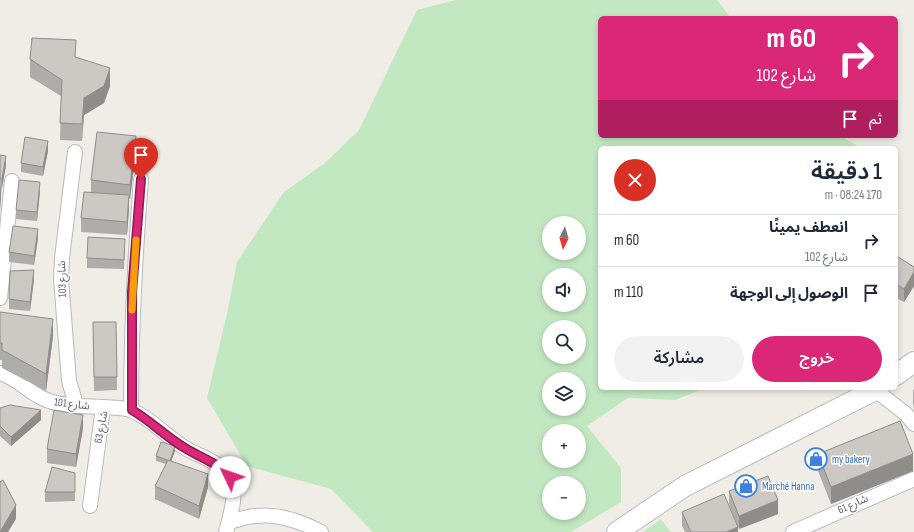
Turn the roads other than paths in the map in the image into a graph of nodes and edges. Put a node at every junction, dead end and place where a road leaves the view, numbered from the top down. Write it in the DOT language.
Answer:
graph roads {
  1 [pos="75,152"];
  2 [pos="141,179"];
  3 [pos="12,180"];
  4 [pos="0,298"];
  5 [pos="914,362"];
  6 [pos="0,373"];
  7 [pos="898,374"];
  8 [pos="875,390"];
  9 [pos="878,390"];
  10 [pos="76,405"];
  11 [pos="103,407"];
  12 [pos="132,410"];
  13 [pos="914,424"];
  14 [pos="914,479"];
  15 [pos="90,506"];
  16 [pos="228,527"];
  17 [pos="321,532"];
  18 [pos="618,532"];
  19 [pos="793,532"];
  1 -- 10 [label="street, شارع 103"];
  2 -- 12 [label="street"];
  3 -- 4 [label="street"];
  5 -- 7 [label="main road"];
  6 -- 10 [label="street, شارع 101"];
  8 -- 18 [label="main road"];
  9 -- 13 [label="street"];
  10 -- 11 [label="street, شارع 101"];
  11 -- 12 [label="street, شارع 63"];
  11 -- 15 [label="street, شارع 63"];
  12 -- 16 [label="street, شارع 63"];
  14 -- 19 [label="street, شارع 61"];
  16 -- 17 [label="street"];
}
